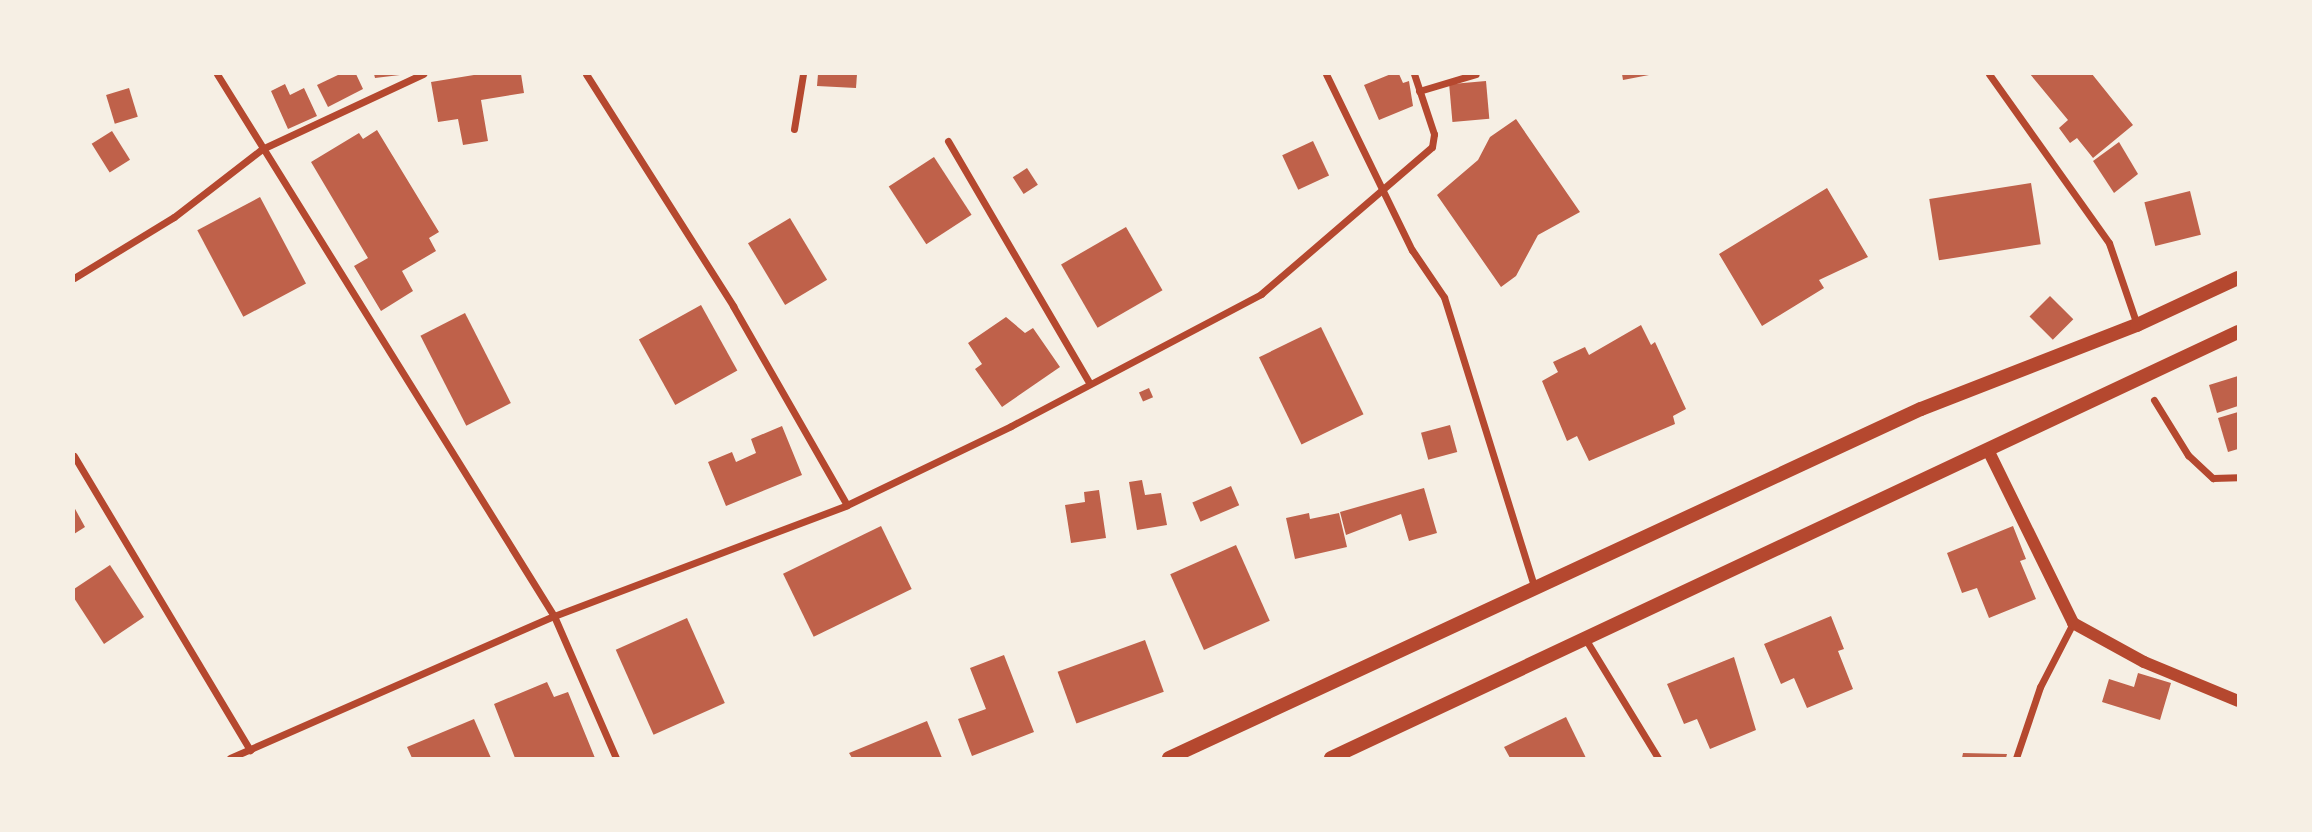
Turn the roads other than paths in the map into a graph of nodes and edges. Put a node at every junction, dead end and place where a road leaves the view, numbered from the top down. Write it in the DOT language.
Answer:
graph roads {
  1 [pos="217,74"];
  2 [pos="422,74"];
  3 [pos="586,74"];
  4 [pos="803,74"];
  5 [pos="1326,74"];
  6 [pos="1414,74"];
  7 [pos="1476,74"];
  8 [pos="1989,74"];
  9 [pos="1419,91"];
  10 [pos="794,129"];
  11 [pos="948,141"];
  12 [pos="262,149"];
  13 [pos="1382,187"];
  14 [pos="74,278"];
  15 [pos="2238,278"];
  16 [pos="2137,325"];
  17 [pos="2238,332"];
  18 [pos="1090,384"];
  19 [pos="2154,400"];
  20 [pos="1988,450"];
  21 [pos="74,456"];
  22 [pos="2238,477"];
  23 [pos="847,505"];
  24 [pos="1535,590"];
  25 [pos="554,616"];
  26 [pos="2073,624"];
  27 [pos="1586,640"];
  28 [pos="2238,701"];
  29 [pos="250,750"];
  30 [pos="230,758"];
  31 [pos="616,758"];
  32 [pos="1169,758"];
  33 [pos="1331,758"];
  34 [pos="1658,758"];
  35 [pos="2016,758"];
  1 -- 12 [label="street"];
  2 -- 12 [label="street"];
  3 -- 23 [label="street"];
  4 -- 10 [label="street"];
  5 -- 13 [label="street"];
  6 -- 9 [label="street"];
  7 -- 9 [label="street"];
  8 -- 16 [label="street"];
  9 -- 13 [label="street"];
  11 -- 18 [label="street"];
  12 -- 14 [label="street"];
  12 -- 25 [label="street"];
  13 -- 18 [label="street"];
  13 -- 24 [label="street"];
  15 -- 16 [label="main road"];
  16 -- 24 [label="main road"];
  17 -- 20 [label="main road"];
  18 -- 23 [label="street"];
  19 -- 22 [label="street"];
  20 -- 26 [label="street"];
  20 -- 27 [label="main road"];
  21 -- 29 [label="street"];
  23 -- 25 [label="street"];
  24 -- 32 [label="main road"];
  25 -- 29 [label="street"];
  25 -- 31 [label="street"];
  26 -- 28 [label="street"];
  26 -- 35 [label="street"];
  27 -- 33 [label="main road"];
  27 -- 34 [label="street"];
  29 -- 30 [label="street"];
}
